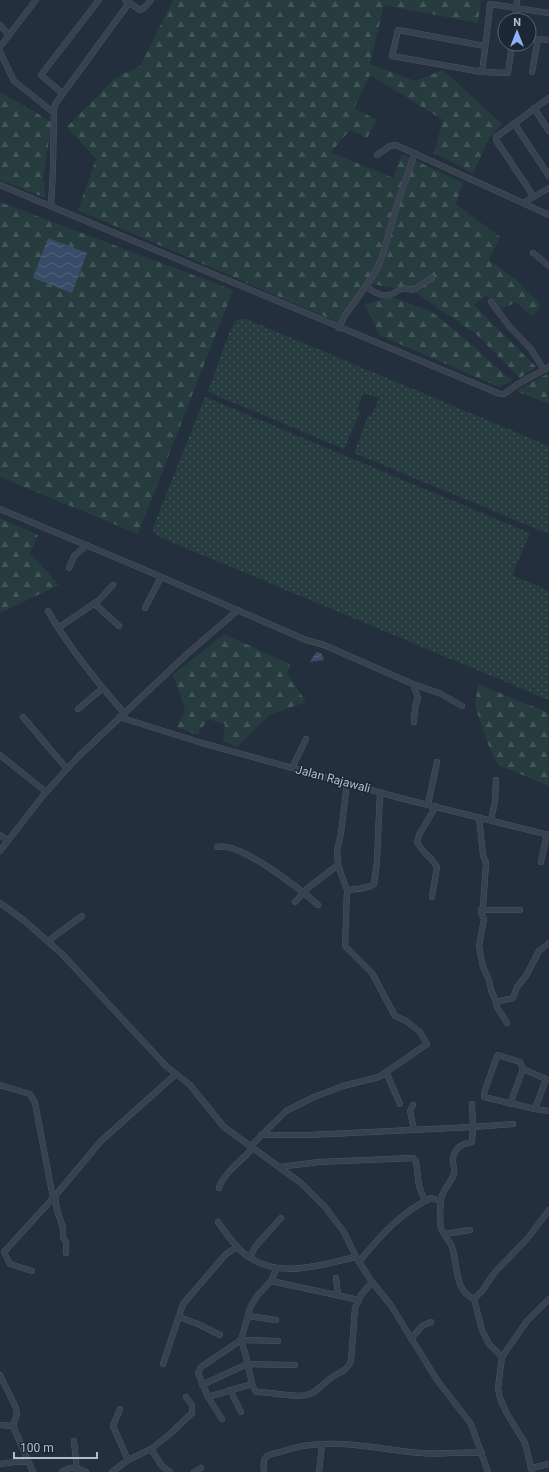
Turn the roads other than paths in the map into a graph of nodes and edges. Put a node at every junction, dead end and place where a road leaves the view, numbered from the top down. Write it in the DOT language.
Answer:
graph roads {
  1 [pos="36,0"];
  2 [pos="99,0"];
  3 [pos="151,0"];
  4 [pos="517,0"];
  5 [pos="127,1"];
  6 [pos="516,9"];
  7 [pos="516,12"];
  8 [pos="549,13"];
  9 [pos="0,24"];
  10 [pos="9,35"];
  11 [pos="538,39"];
  12 [pos="549,40"];
  13 [pos="486,46"];
  14 [pos="0,47"];
  15 [pos="0,52"];
  16 [pos="511,52"];
  17 [pos="482,72"];
  18 [pos="532,72"];
  19 [pos="62,93"];
  20 [pos="549,98"];
  21 [pos="534,108"];
  22 [pos="54,113"];
  23 [pos="514,123"];
  24 [pos="549,131"];
  25 [pos="415,153"];
  26 [pos="377,155"];
  27 [pos="549,176"];
  28 [pos="0,185"];
  29 [pos="549,188"];
  30 [pos="534,197"];
  31 [pos="523,203"];
  32 [pos="51,206"];
  33 [pos="549,215"];
  34 [pos="533,254"];
  35 [pos="549,266"];
  36 [pos="432,278"];
  37 [pos="366,286"];
  38 [pos="491,302"];
  39 [pos="339,328"];
  40 [pos="547,369"];
  41 [pos="0,509"];
  42 [pos="87,545"];
  43 [pos="69,568"];
  44 [pos="161,577"];
  45 [pos="113,585"];
  46 [pos="94,603"];
  47 [pos="145,608"];
  48 [pos="238,610"];
  49 [pos="48,611"];
  50 [pos="118,626"];
  51 [pos="58,628"];
  52 [pos="413,684"];
  53 [pos="103,688"];
  54 [pos="462,706"];
  55 [pos="78,709"];
  56 [pos="124,713"];
  57 [pos="23,717"];
  58 [pos="119,717"];
  59 [pos="414,722"];
  60 [pos="306,739"];
  61 [pos="0,755"];
  62 [pos="437,762"];
  63 [pos="292,768"];
  64 [pos="67,769"];
  65 [pos="496,780"];
  66 [pos="347,783"];
  67 [pos="46,792"];
  68 [pos="380,792"];
  69 [pos="428,804"];
  70 [pos="436,806"];
  71 [pos="478,817"];
  72 [pos="491,820"];
  73 [pos="0,835"];
  74 [pos="548,835"];
  75 [pos="7,840"];
  76 [pos="217,847"];
  77 [pos="0,851"];
  78 [pos="541,862"];
  79 [pos="338,865"];
  80 [pos="347,890"];
  81 [pos="304,892"];
  82 [pos="432,897"];
  83 [pos="295,902"];
  84 [pos="0,903"];
  85 [pos="318,905"];
  86 [pos="482,910"];
  87 [pos="520,910"];
  88 [pos="82,916"];
  89 [pos="48,941"];
  90 [pos="549,943"];
  91 [pos="496,1002"];
  92 [pos="507,1023"];
  93 [pos="523,1069"];
  94 [pos="386,1072"];
  95 [pos="176,1074"];
  96 [pos="548,1080"];
  97 [pos="0,1086"];
  98 [pos="400,1104"];
  99 [pos="472,1104"];
  100 [pos="510,1104"];
  101 [pos="413,1105"];
  102 [pos="535,1109"];
  103 [pos="549,1111"];
  104 [pos="513,1124"];
  105 [pos="473,1127"];
  106 [pos="414,1130"];
  107 [pos="261,1135"];
  108 [pos="251,1148"];
  109 [pos="279,1167"];
  110 [pos="219,1188"];
  111 [pos="54,1197"];
  112 [pos="425,1201"];
  113 [pos="440,1201"];
  114 [pos="549,1210"];
  115 [pos="281,1218"];
  116 [pos="218,1222"];
  117 [pos="470,1230"];
  118 [pos="445,1234"];
  119 [pos="237,1247"];
  120 [pos="66,1253"];
  121 [pos="250,1257"];
  122 [pos="357,1259"];
  123 [pos="277,1268"];
  124 [pos="32,1271"];
  125 [pos="336,1278"];
  126 [pos="271,1281"];
  127 [pos="372,1282"];
  128 [pos="338,1295"];
  129 [pos="474,1299"];
  130 [pos="549,1299"];
  131 [pos="359,1300"];
  132 [pos="248,1316"];
  133 [pos="179,1317"];
  134 [pos="276,1320"];
  135 [pos="431,1322"];
  136 [pos="220,1335"];
  137 [pos="411,1339"];
  138 [pos="241,1340"];
  139 [pos="278,1341"];
  140 [pos="502,1357"];
  141 [pos="163,1364"];
  142 [pos="247,1364"];
  143 [pos="295,1365"];
  144 [pos="0,1375"];
  145 [pos="252,1384"];
  146 [pos="202,1385"];
  147 [pos="230,1390"];
  148 [pos="186,1397"];
  149 [pos="208,1398"];
  150 [pos="120,1409"];
  151 [pos="241,1412"];
  152 [pos="222,1419"];
  153 [pos="0,1425"];
  154 [pos="13,1426"];
  155 [pos="74,1441"];
  156 [pos="322,1444"];
  157 [pos="151,1449"];
  158 [pos="482,1453"];
  159 [pos="128,1460"];
  160 [pos="28,1462"];
  161 [pos="0,1464"];
  162 [pos="549,1464"];
  163 [pos="200,1468"];
  164 [pos="77,1470"];
  165 [pos="532,1470"];
  166 [pos="33,1472"];
  167 [pos="62,1472"];
  168 [pos="86,1472"];
  169 [pos="112,1472"];
  170 [pos="170,1472"];
  171 [pos="194,1472"];
  172 [pos="264,1472"];
  173 [pos="319,1472"];
  174 [pos="488,1472"];
  1 -- 10 [label="street"];
  2 -- 19 [label="street"];
  3 -- 5 [label="street"];
  4 -- 6 [label="street"];
  5 -- 19 [label="street"];
  6 -- 7 [label="street"];
  6 -- 8 [label="street"];
  6 -- 13 [label="street"];
  9 -- 10 [label="street"];
  10 -- 14 [label="street"];
  11 -- 12 [label="street"];
  11 -- 18 [label="street"];
  13 -- 17 [label="street"];
  13 -- 17 [label="street"];
  15 -- 22 [label="street"];
  16 -- 17 [label="street"];
  19 -- 22 [label="street"];
  20 -- 21 [label="street"];
  21 -- 23 [label="street"];
  21 -- 24 [label="street"];
  22 -- 32 [label="street"];
  23 -- 27 [label="street"];
  23 -- 30 [label="street"];
  25 -- 26 [label="street"];
  25 -- 31 [label="street"];
  25 -- 37 [label="street"];
  28 -- 32 [label="street"];
  29 -- 30 [label="street"];
  30 -- 31 [label="street"];
  31 -- 33 [label="street"];
  32 -- 39 [label="street"];
  34 -- 35 [label="street"];
  36 -- 37 [label="street"];
  37 -- 39 [label="street"];
  38 -- 40 [label="street"];
  39 -- 40 [label="street"];
  41 -- 42 [label="street"];
  42 -- 43 [label="street"];
  42 -- 44 [label="street"];
  44 -- 47 [label="street"];
  44 -- 48 [label="street"];
  45 -- 46 [label="street"];
  46 -- 50 [label="street"];
  46 -- 51 [label="street"];
  48 -- 52 [label="street"];
  48 -- 56 [label="street"];
  49 -- 51 [label="street"];
  51 -- 53 [label="street"];
  52 -- 54 [label="street"];
  52 -- 59 [label="street"];
  53 -- 55 [label="street"];
  53 -- 56 [label="street"];
  56 -- 58 [label="street"];
  57 -- 64 [label="street"];
  58 -- 63 [label="street, Jalan Rajawali"];
  58 -- 64 [label="street"];
  60 -- 63 [label="street"];
  61 -- 67 [label="street"];
  62 -- 69 [label="street"];
  63 -- 66 [label="street, Jalan Rajawali"];
  64 -- 67 [label="street"];
  65 -- 72 [label="street"];
  66 -- 68 [label="street, Jalan Rajawali"];
  66 -- 79 [label="street"];
  67 -- 75 [label="street"];
  68 -- 69 [label="street, Jalan Rajawali"];
  68 -- 80 [label="street"];
  69 -- 70 [label="street, Jalan Rajawali"];
  70 -- 71 [label="street, Jalan Rajawali"];
  70 -- 82 [label="street"];
  71 -- 72 [label="street, Jalan Rajawali"];
  71 -- 86 [label="street"];
  72 -- 74 [label="street, Jalan Rajawali"];
  73 -- 75 [label="street"];
  74 -- 78 [label="street"];
  75 -- 77 [label="street"];
  76 -- 81 [label="street"];
  79 -- 80 [label="street"];
  79 -- 81 [label="street"];
  80 -- 94 [label="street"];
  81 -- 83 [label="street"];
  81 -- 85 [label="street"];
  84 -- 89 [label="street"];
  86 -- 87 [label="street"];
  86 -- 91 [label="street"];
  88 -- 89 [label="street"];
  89 -- 95 [label="street"];
  90 -- 91 [label="street"];
  91 -- 92 [label="street"];
  93 -- 96 [label="street"];
  93 -- 100 [label="street"];
  93 -- 100 [label="street"];
  94 -- 98 [label="street"];
  94 -- 107 [label="street"];
  95 -- 108 [label="street"];
  95 -- 111 [label="street"];
  96 -- 102 [label="street"];
  97 -- 111 [label="street"];
  99 -- 105 [label="street"];
  100 -- 102 [label="street"];
  101 -- 106 [label="street"];
  102 -- 103 [label="street"];
  104 -- 105 [label="street"];
  105 -- 106 [label="street"];
  105 -- 113 [label="street"];
  106 -- 107 [label="street"];
  107 -- 108 [label="street"];
  108 -- 109 [label="street"];
  108 -- 110 [label="street"];
  109 -- 112 [label="street"];
  109 -- 122 [label="street"];
  111 -- 120 [label="street"];
  111 -- 124 [label="street"];
  112 -- 113 [label="street"];
  112 -- 122 [label="street"];
  113 -- 118 [label="street"];
  114 -- 129 [label="street"];
  115 -- 121 [label="street"];
  116 -- 119 [label="street"];
  117 -- 118 [label="street"];
  118 -- 129 [label="street"];
  119 -- 121 [label="street"];
  119 -- 133 [label="street"];
  121 -- 123 [label="street"];
  122 -- 123 [label="street"];
  122 -- 127 [label="street"];
  123 -- 126 [label="street"];
  125 -- 128 [label="street"];
  126 -- 128 [label="street"];
  126 -- 132 [label="street"];
  127 -- 131 [label="street"];
  127 -- 137 [label="street"];
  128 -- 131 [label="street"];
  129 -- 140 [label="street"];
  130 -- 140 [label="street"];
  131 -- 145 [label="street"];
  132 -- 134 [label="street"];
  132 -- 138 [label="street"];
  133 -- 136 [label="street"];
  133 -- 141 [label="street"];
  135 -- 137 [label="street"];
  137 -- 158 [label="street"];
  138 -- 139 [label="street"];
  138 -- 142 [label="street"];
  138 -- 146 [label="street"];
  140 -- 165 [label="street"];
  142 -- 143 [label="street"];
  142 -- 145 [label="street"];
  142 -- 146 [label="street"];
  144 -- 154 [label="street"];
  145 -- 147 [label="street"];
  146 -- 149 [label="street"];
  147 -- 149 [label="street"];
  147 -- 151 [label="street"];
  148 -- 157 [label="street"];
  149 -- 152 [label="street"];
  150 -- 159 [label="street"];
  153 -- 154 [label="street"];
  154 -- 160 [label="street"];
  155 -- 164 [label="street"];
  156 -- 158 [label="street"];
  156 -- 172 [label="street"];
  156 -- 173 [label="street"];
  157 -- 159 [label="street"];
  157 -- 170 [label="street"];
  158 -- 174 [label="street"];
  159 -- 169 [label="street"];
  160 -- 161 [label="street"];
  160 -- 166 [label="street"];
  162 -- 165 [label="street"];
  163 -- 171 [label="street"];
  164 -- 167 [label="street"];
  164 -- 168 [label="street"];
}
